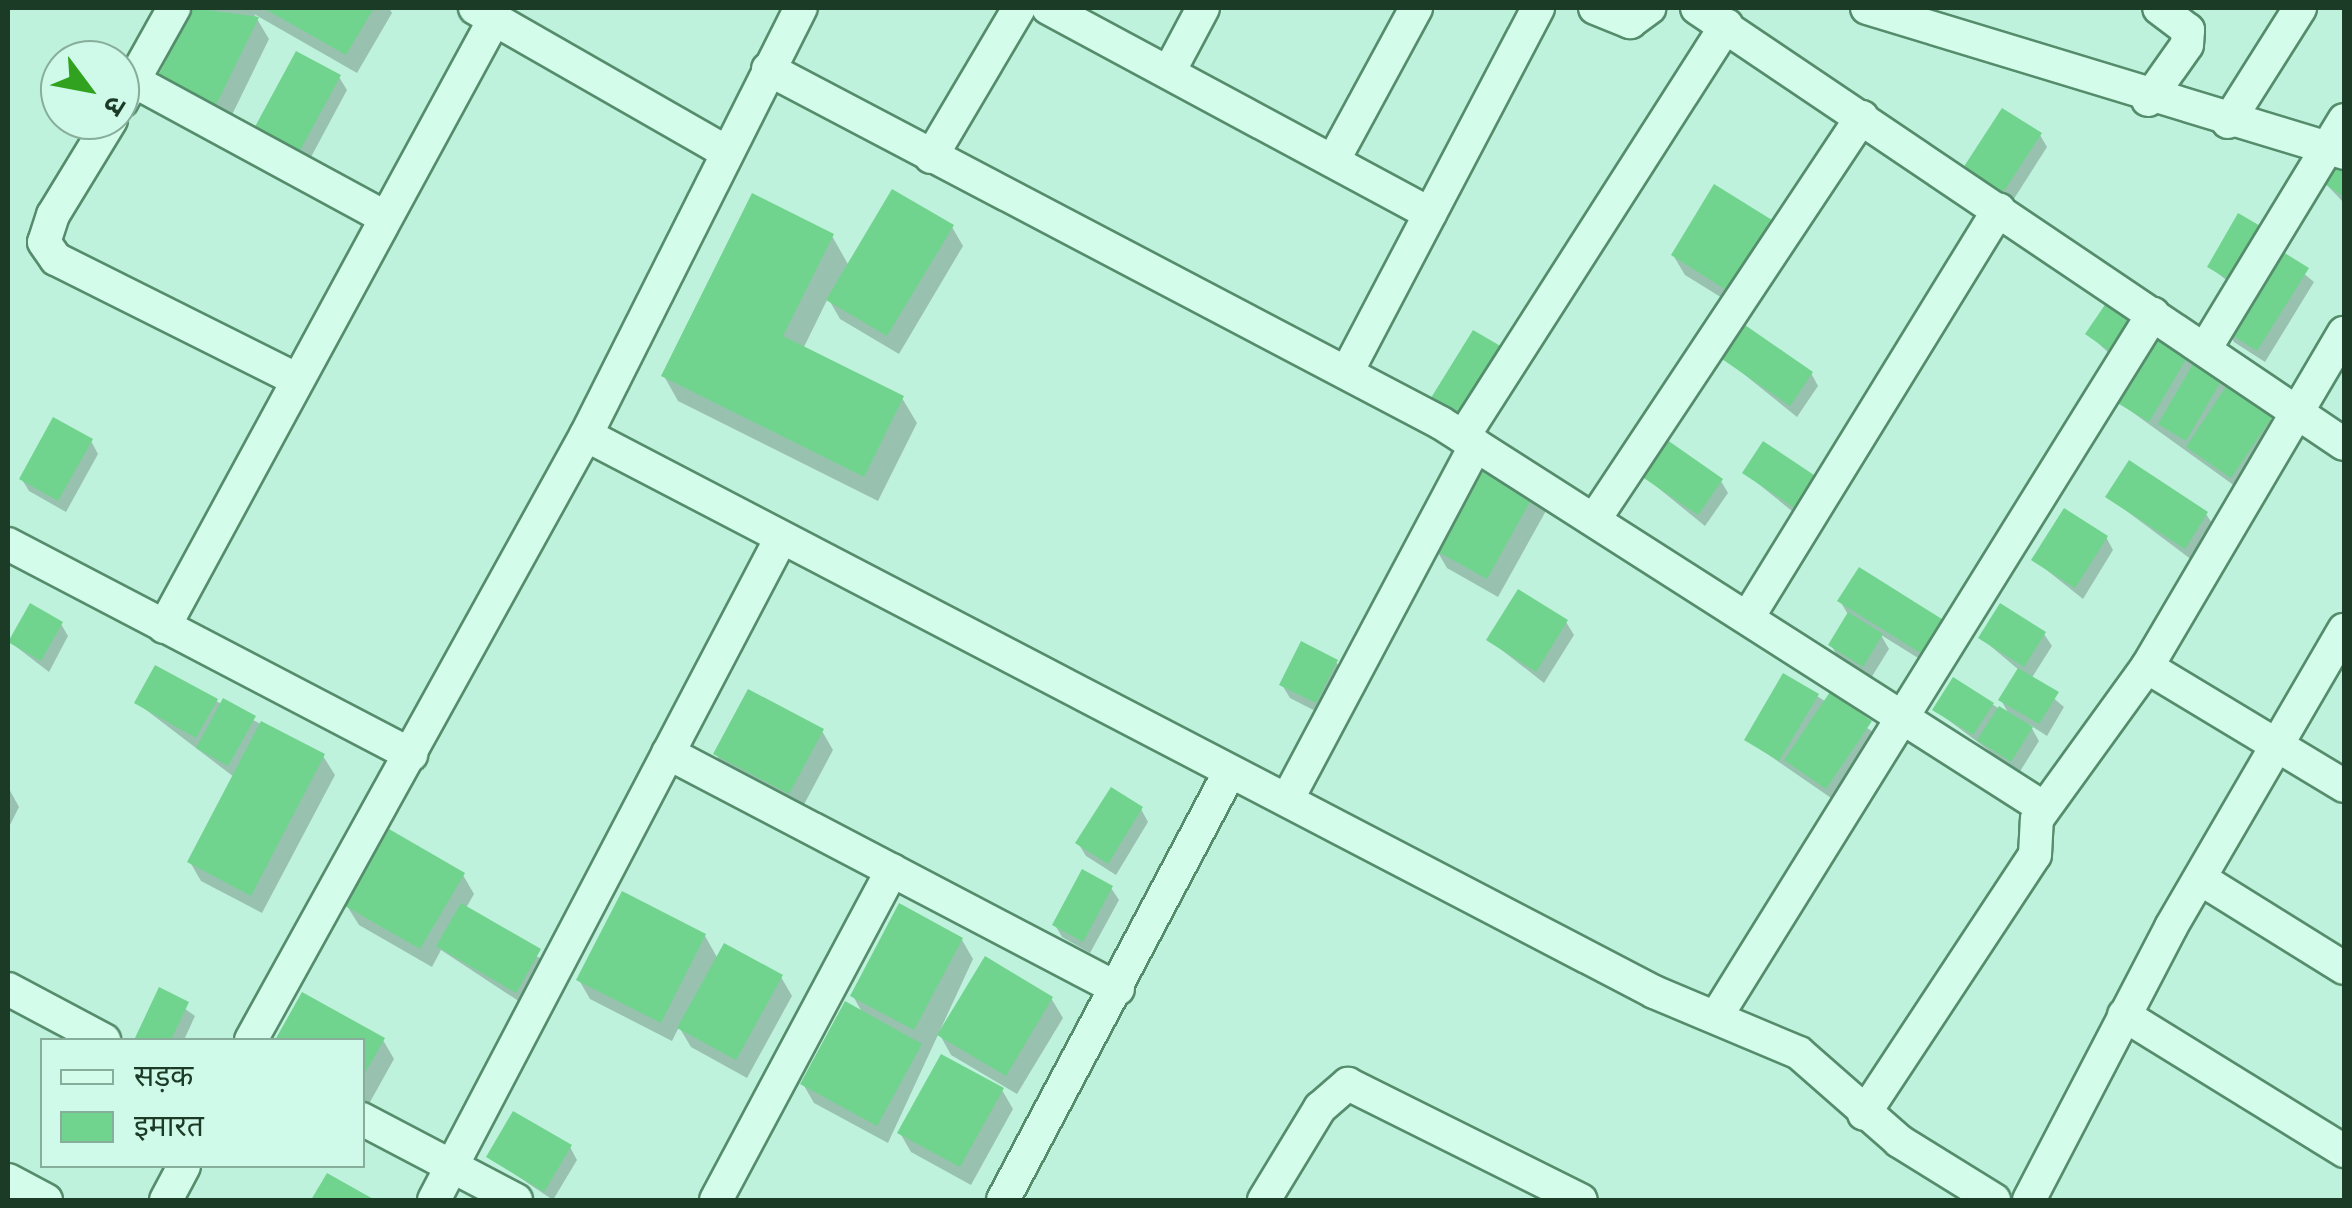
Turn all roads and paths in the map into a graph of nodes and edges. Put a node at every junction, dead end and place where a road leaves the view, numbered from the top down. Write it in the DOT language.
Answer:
graph roads {
  1 [pos="174,8"];
  2 [pos="802,8"];
  3 [pos="1019,8"];
  4 [pos="1048,8"];
  5 [pos="1203,8"];
  6 [pos="1416,8"];
  7 [pos="1538,8"];
  8 [pos="1595,8"];
  9 [pos="1649,8"];
  10 [pos="1698,8"];
  11 [pos="1867,8"];
  12 [pos="2159,8"];
  13 [pos="2300,8"];
  14 [pos="485,13"];
  15 [pos="1726,25"];
  16 [pos="140,69"];
  17 [pos="768,69"];
  18 [pos="1170,70"];
  19 [pos="140,99"];
  20 [pos="2148,100"];
  21 [pos="1862,117"];
  22 [pos="2344,120"];
  23 [pos="2228,122"];
  24 [pos="99,140"];
  25 [pos="723,150"];
  26 [pos="2336,150"];
  27 [pos="932,157"];
  28 [pos="1333,160"];
  29 [pos="1999,210"];
  30 [pos="1430,214"];
  31 [pos="384,217"];
  32 [pos="2153,314"];
  33 [pos="2344,333"];
  34 [pos="2205,349"];
  35 [pos="1348,372"];
  36 [pos="296,379"];
  37 [pos="2294,410"];
  38 [pos="586,435"];
  39 [pos="1470,441"];
  40 [pos="2344,444"];
  41 [pos="1594,520"];
  42 [pos="780,540"];
  43 [pos="8,544"];
  44 [pos="1750,614"];
  45 [pos="164,628"];
  46 [pos="2344,630"];
  47 [pos="2147,667"];
  48 [pos="1907,722"];
  49 [pos="2275,742"];
  50 [pos="668,753"];
  51 [pos="410,755"];
  52 [pos="1230,771"];
  53 [pos="2344,786"];
  54 [pos="1288,800"];
  55 [pos="2044,808"];
  56 [pos="892,870"];
  57 [pos="2202,878"];
  58 [pos="2344,968"];
  59 [pos="8,989"];
  60 [pos="1118,989"];
  61 [pos="2124,1015"];
  62 [pos="1716,1017"];
  63 [pos="100,1038"];
  64 [pos="251,1038"];
  65 [pos="1864,1114"];
  66 [pos="365,1121"];
  67 [pos="2344,1151"];
  68 [pos="452,1166"];
  69 [pos="183,1168"];
  70 [pos="8,1180"];
  71 [pos="1957,1191"];
  72 [pos="46,1200"];
  73 [pos="166,1200"];
  74 [pos="434,1200"];
  75 [pos="516,1200"];
  76 [pos="716,1200"];
  77 [pos="1003,1200"];
  78 [pos="1264,1200"];
  79 [pos="1581,1200"];
  80 [pos="1994,1200"];
  81 [pos="2029,1200"];
  1 -- 16 [label="street"];
  2 -- 17 [label="street"];
  3 -- 27 [label="street"];
  4 -- 18 [label="street"];
  5 -- 18 [label="street"];
  6 -- 28 [label="street"];
  7 -- 30 [label="street"];
  8 -- 9 [label="street"];
  10 -- 15 [label="street"];
  11 -- 20 [label="street"];
  12 -- 20 [label="street"];
  13 -- 23 [label="street"];
  14 -- 25 [label="street"];
  14 -- 31 [label="street"];
  15 -- 21 [label="street"];
  15 -- 39 [label="street"];
  17 -- 25 [label="street"];
  17 -- 27 [label="street"];
  18 -- 28 [label="street"];
  19 -- 31 [label="street"];
  20 -- 23 [label="street"];
  21 -- 29 [label="street"];
  21 -- 41 [label="street"];
  22 -- 26 [label="street"];
  23 -- 26 [label="street"];
  24 -- 36 [label="street"];
  25 -- 38 [label="street"];
  26 -- 34 [label="street"];
  27 -- 35 [label="street"];
  28 -- 30 [label="street"];
  29 -- 32 [label="street"];
  29 -- 44 [label="street"];
  30 -- 35 [label="street"];
  31 -- 36 [label="street"];
  32 -- 34 [label="street"];
  32 -- 48 [label="street"];
  33 -- 37 [label="street"];
  34 -- 37 [label="street"];
  35 -- 39 [label="street"];
  36 -- 45 [label="street"];
  37 -- 40 [label="street"];
  37 -- 47 [label="street"];
  38 -- 42 [label="street"];
  38 -- 51 [label="street"];
  39 -- 41 [label="street"];
  39 -- 54 [label="street"];
  41 -- 44 [label="street"];
  42 -- 50 [label="street"];
  42 -- 52 [label="street"];
  43 -- 45 [label="street"];
  44 -- 48 [label="street"];
  45 -- 51 [label="street"];
  46 -- 49 [label="street"];
  47 -- 49 [label="street"];
  47 -- 55 [label="street"];
  48 -- 55 [label="street"];
  48 -- 62 [label="street"];
  49 -- 53 [label="street"];
  49 -- 57 [label="street"];
  50 -- 56 [label="street"];
  50 -- 68 [label="street"];
  51 -- 64 [label="street"];
  52 -- 54 [label="street"];
  52 -- 60 [label="street"];
  54 -- 62 [label="street"];
  55 -- 65 [label="street"];
  56 -- 60 [label="street"];
  56 -- 76 [label="street"];
  57 -- 58 [label="street"];
  57 -- 61 [label="street"];
  59 -- 63 [label="street"];
  60 -- 77 [label="street"];
  61 -- 67 [label="street"];
  61 -- 81 [label="street"];
  62 -- 65 [label="street"];
  65 -- 71 [label="street"];
  66 -- 68 [label="street"];
  68 -- 74 [label="street"];
  68 -- 75 [label="street"];
  69 -- 73 [label="street"];
  70 -- 72 [label="street"];
  71 -- 80 [label="street"];
  78 -- 79 [label="street"];
}
